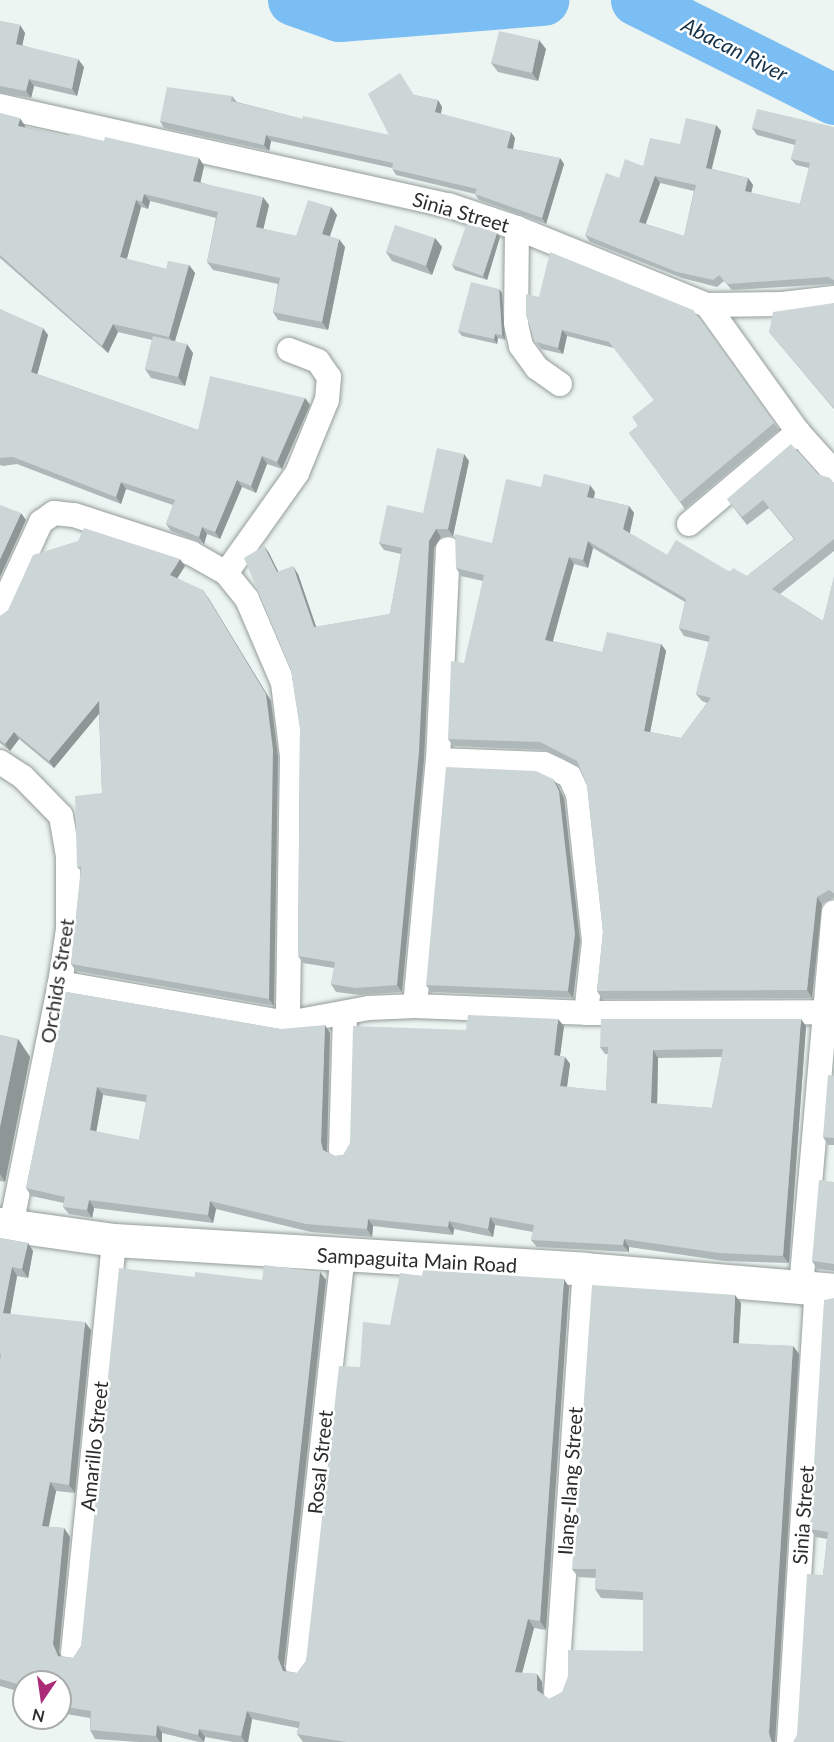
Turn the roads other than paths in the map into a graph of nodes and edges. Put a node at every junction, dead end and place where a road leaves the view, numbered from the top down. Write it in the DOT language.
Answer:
graph roads {
  1 [pos="0,106"];
  2 [pos="517,228"];
  3 [pos="834,298"];
  4 [pos="707,305"];
  5 [pos="289,350"];
  6 [pos="560,384"];
  7 [pos="798,432"];
  8 [pos="834,472"];
  9 [pos="689,524"];
  10 [pos="448,549"];
  11 [pos="226,573"];
  12 [pos="0,611"];
  13 [pos="438,760"];
  14 [pos="0,762"];
  15 [pos="834,912"];
  16 [pos="60,983"];
  17 [pos="415,1006"];
  18 [pos="823,1012"];
  19 [pos="586,1013"];
  20 [pos="345,1015"];
  21 [pos="288,1023"];
  22 [pos="341,1150"];
  23 [pos="6,1225"];
  24 [pos="114,1240"];
  25 [pos="343,1256"];
  26 [pos="585,1269"];
  27 [pos="817,1288"];
  28 [pos="73,1653"];
  29 [pos="298,1668"];
  30 [pos="556,1694"];
  31 [pos="789,1742"];
  1 -- 2 [label="street, Sinia Street"];
  2 -- 4 [label="street, Sinia Street"];
  2 -- 6 [label="street"];
  3 -- 4 [label="street"];
  4 -- 7 [label="street"];
  5 -- 11 [label="street"];
  7 -- 8 [label="street"];
  7 -- 9 [label="street"];
  10 -- 13 [label="street"];
  11 -- 12 [label="street"];
  11 -- 21 [label="street"];
  13 -- 17 [label="street"];
  13 -- 19 [label="street"];
  14 -- 16 [label="street, Orchids Street"];
  15 -- 18 [label="street, Sinia Street"];
  16 -- 21 [label="street"];
  16 -- 23 [label="street, Orchids Street"];
  17 -- 19 [label="street"];
  17 -- 20 [label="street"];
  18 -- 19 [label="street"];
  18 -- 27 [label="street, Sinia Street"];
  20 -- 21 [label="street"];
  20 -- 22 [label="street"];
  23 -- 24 [label="street, Sampaguita Main Road"];
  24 -- 25 [label="street, Sampaguita Main Road"];
  24 -- 28 [label="street, Amarillo Street"];
  25 -- 26 [label="street, Sampaguita Main Road"];
  25 -- 29 [label="street, Rosal Street"];
  26 -- 27 [label="street, Sampaguita Main Road"];
  26 -- 30 [label="street, Ilang-Ilang Street"];
  27 -- 31 [label="street, Sinia Street"];
}
